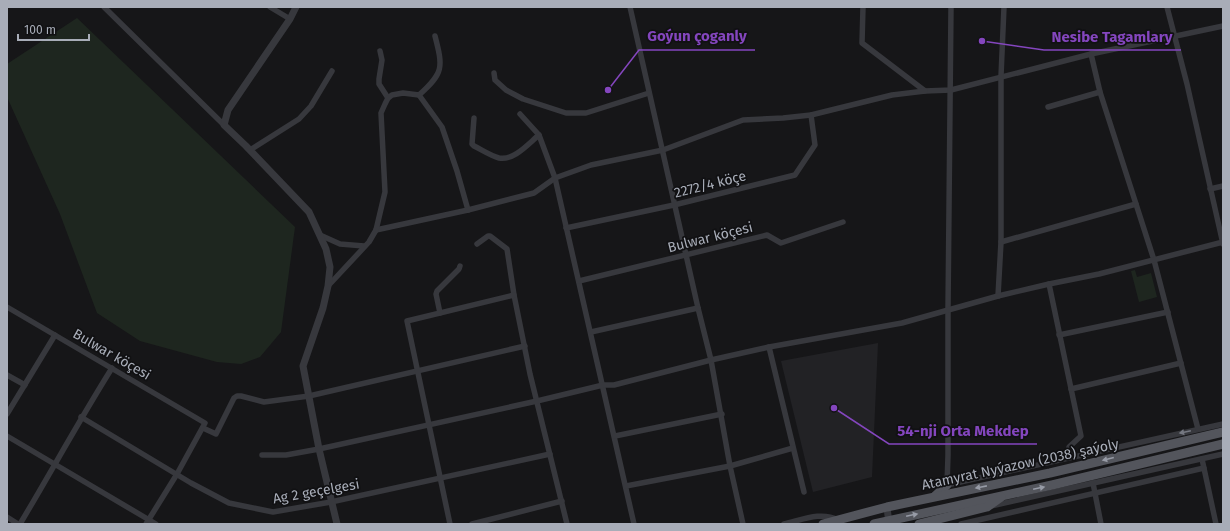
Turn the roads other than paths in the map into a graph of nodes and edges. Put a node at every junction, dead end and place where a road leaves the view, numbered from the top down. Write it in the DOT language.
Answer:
graph roads {
  1 [pos="104,7"];
  2 [pos="270,7"];
  3 [pos="296,7"];
  4 [pos="630,7"];
  5 [pos="863,7"];
  6 [pos="951,7"];
  7 [pos="1004,7"];
  8 [pos="1167,7"];
  9 [pos="290,19"];
  10 [pos="1223,26"];
  11 [pos="434,36"];
  12 [pos="1174,37"];
  13 [pos="380,50"];
  14 [pos="1091,54"];
  15 [pos="332,71"];
  16 [pos="494,73"];
  17 [pos="1000,76"];
  18 [pos="951,90"];
  19 [pos="924,91"];
  20 [pos="1100,92"];
  21 [pos="649,93"];
  22 [pos="419,95"];
  23 [pos="388,98"];
  24 [pos="1048,107"];
  25 [pos="520,114"];
  26 [pos="811,115"];
  27 [pos="474,118"];
  28 [pos="224,125"];
  29 [pos="539,135"];
  30 [pos="250,150"];
  31 [pos="663,150"];
  32 [pos="555,178"];
  33 [pos="1223,186"];
  34 [pos="1210,189"];
  35 [pos="1136,204"];
  36 [pos="674,205"];
  37 [pos="468,210"];
  38 [pos="843,222"];
  39 [pos="566,228"];
  40 [pos="376,230"];
  41 [pos="320,235"];
  42 [pos="1001,242"];
  43 [pos="1223,243"];
  44 [pos="477,244"];
  45 [pos="364,246"];
  46 [pos="686,256"];
  47 [pos="1154,260"];
  48 [pos="460,266"];
  49 [pos="579,281"];
  50 [pos="1049,284"];
  51 [pos="328,286"];
  52 [pos="514,295"];
  53 [pos="998,296"];
  54 [pos="7,307"];
  55 [pos="698,308"];
  56 [pos="948,310"];
  57 [pos="1168,312"];
  58 [pos="440,313"];
  59 [pos="591,332"];
  60 [pos="1060,335"];
  61 [pos="55,336"];
  62 [pos="525,346"];
  63 [pos="769,347"];
  64 [pos="711,360"];
  65 [pos="1181,363"];
  66 [pos="112,368"];
  67 [pos="417,370"];
  68 [pos="7,375"];
  69 [pos="24,385"];
  70 [pos="603,385"];
  71 [pos="1071,389"];
  72 [pos="309,396"];
  73 [pos="537,401"];
  74 [pos="7,414"];
  75 [pos="722,414"];
  76 [pos="81,417"];
  77 [pos="1223,424"];
  78 [pos="429,425"];
  79 [pos="204,426"];
  80 [pos="1198,429"];
  81 [pos="1223,432"];
  82 [pos="7,436"];
  83 [pos="615,436"];
  84 [pos="1223,444"];
  85 [pos="794,448"];
  86 [pos="319,449"];
  87 [pos="550,454"];
  88 [pos="1223,454"];
  89 [pos="262,455"];
  90 [pos="1071,457"];
  91 [pos="1202,459"];
  92 [pos="56,464"];
  93 [pos="730,466"];
  94 [pos="1204,468"];
  95 [pos="177,474"];
  96 [pos="440,477"];
  97 [pos="1093,483"];
  98 [pos="947,484"];
  99 [pos="626,486"];
  100 [pos="804,492"];
  101 [pos="1094,494"];
  102 [pos="1004,495"];
  103 [pos="935,496"];
  104 [pos="562,501"];
  105 [pos="331,502"];
  106 [pos="887,507"];
  107 [pos="987,507"];
  108 [pos="930,511"];
  109 [pos="954,515"];
  110 [pos="7,517"];
  111 [pos="838,520"];
  112 [pos="147,522"];
  113 [pos="889,522"];
  114 [pos="19,524"];
  115 [pos="156,524"];
  116 [pos="337,524"];
  117 [pos="450,524"];
  118 [pos="472,524"];
  119 [pos="567,524"];
  120 [pos="634,524"];
  121 [pos="743,524"];
  122 [pos="784,524"];
  123 [pos="823,524"];
  124 [pos="874,524"];
  125 [pos="919,524"];
  126 [pos="962,524"];
  127 [pos="1101,524"];
  128 [pos="1216,524"];
  1 -- 28 [label="street"];
  2 -- 9 [label="street"];
  3 -- 9 [label="street"];
  4 -- 21 [label="street"];
  5 -- 19 [label="street"];
  6 -- 18 [label="street"];
  7 -- 17 [label="street"];
  8 -- 12 [label="street"];
  9 -- 28 [label="street"];
  10 -- 12 [label="street"];
  11 -- 22 [label="street"];
  12 -- 14 [label="street"];
  12 -- 34 [label="street"];
  13 -- 23 [label="street"];
  14 -- 17 [label="street"];
  14 -- 20 [label="street"];
  15 -- 30 [label="street"];
  16 -- 21 [label="street"];
  17 -- 18 [label="street"];
  17 -- 42 [label="street"];
  18 -- 19 [label="street"];
  18 -- 56 [label="street"];
  19 -- 26 [label="street"];
  20 -- 24 [label="street"];
  20 -- 35 [label="street"];
  21 -- 31 [label="street"];
  22 -- 23 [label="street"];
  22 -- 37 [label="street"];
  23 -- 40 [label="street"];
  25 -- 29 [label="street"];
  26 -- 31 [label="street"];
  26 -- 36 [label="street, 2272/4 köçe"];
  27 -- 29 [label="street"];
  28 -- 30 [label="street"];
  29 -- 32 [label="street"];
  30 -- 41 [label="street"];
  31 -- 32 [label="street"];
  31 -- 36 [label="street"];
  32 -- 37 [label="street"];
  32 -- 39 [label="street"];
  33 -- 34 [label="street"];
  34 -- 43 [label="street"];
  35 -- 42 [label="street"];
  35 -- 47 [label="street"];
  36 -- 39 [label="street, 2272/4 köçe"];
  36 -- 46 [label="street"];
  37 -- 40 [label="street"];
  38 -- 46 [label="street, Bulwar köçesi"];
  39 -- 49 [label="street"];
  40 -- 45 [label="street"];
  41 -- 45 [label="street"];
  41 -- 51 [label="street"];
  42 -- 53 [label="street"];
  43 -- 47 [label="street"];
  44 -- 52 [label="street"];
  45 -- 51 [label="street"];
  46 -- 49 [label="street, Bulwar köçesi"];
  46 -- 55 [label="street"];
  47 -- 50 [label="street"];
  47 -- 57 [label="street"];
  48 -- 58 [label="street"];
  49 -- 59 [label="street"];
  50 -- 53 [label="street"];
  50 -- 60 [label="street"];
  51 -- 72 [label="street"];
  52 -- 58 [label="street"];
  52 -- 62 [label="street"];
  53 -- 56 [label="street"];
  54 -- 61 [label="street, Bulwar köçesi"];
  55 -- 59 [label="street"];
  55 -- 64 [label="street"];
  56 -- 63 [label="street"];
  56 -- 98 [label="street"];
  57 -- 60 [label="street"];
  57 -- 65 [label="street"];
  58 -- 67 [label="street"];
  59 -- 70 [label="street"];
  60 -- 71 [label="street"];
  61 -- 66 [label="street, Bulwar köçesi"];
  61 -- 69 [label="street"];
  62 -- 67 [label="street"];
  62 -- 73 [label="street"];
  63 -- 64 [label="street"];
  63 -- 85 [label="street"];
  64 -- 70 [label="street"];
  64 -- 75 [label="street"];
  65 -- 71 [label="street"];
  65 -- 80 [label="street"];
  66 -- 76 [label="street"];
  66 -- 79 [label="street, Bulwar köçesi"];
  67 -- 72 [label="street"];
  67 -- 78 [label="street"];
  68 -- 69 [label="street"];
  69 -- 74 [label="street"];
  70 -- 73 [label="street"];
  70 -- 83 [label="street"];
  71 -- 90 [label="street"];
  72 -- 79 [label="street"];
  72 -- 86 [label="street"];
  73 -- 78 [label="street"];
  73 -- 87 [label="street"];
  75 -- 83 [label="street"];
  75 -- 93 [label="street"];
  76 -- 92 [label="street"];
  76 -- 95 [label="street, Ag 2 geçelgesi"];
  77 -- 80 [label="street"];
  78 -- 86 [label="street"];
  78 -- 96 [label="street"];
  79 -- 95 [label="street"];
  80 -- 90 [label="street, one-way"];
  81 -- 103 [label="main road, Atamyrat Nyýazow (2038) şaýoly, one-way"];
  82 -- 92 [label="street"];
  83 -- 99 [label="street"];
  102 -- 84 [label="main road, Atamyrat Nyýazow (2038) şaýoly, one-way"];
  85 -- 93 [label="street"];
  85 -- 100 [label="street"];
  86 -- 89 [label="street"];
  86 -- 105 [label="street"];
  87 -- 96 [label="street, Ag 2 geçelgesi"];
  87 -- 104 [label="street"];
  88 -- 91 [label="street"];
  90 -- 98 [label="street"];
  91 -- 94 [label="street"];
  91 -- 97 [label="street"];
  92 -- 112 [label="street"];
  92 -- 114 [label="street"];
  93 -- 99 [label="street"];
  93 -- 121 [label="street"];
  94 -- 101 [label="street"];
  94 -- 128 [label="street"];
  95 -- 105 [label="street, Ag 2 geçelgesi"];
  95 -- 112 [label="street"];
  96 -- 105 [label="street, Ag 2 geçelgesi"];
  96 -- 117 [label="street"];
  97 -- 101 [label="street"];
  97 -- 107 [label="street"];
  98 -- 103 [label="main road"];
  99 -- 120 [label="street"];
  101 -- 126 [label="street"];
  101 -- 127 [label="street"];
  102 -- 107 [label="main road"];
  102 -- 108 [label="main road, Atamyrat Nyýazow (2038) şaýoly"];
  103 -- 106 [label="main road, Atamyrat Nyýazow (2038) şaýoly"];
  104 -- 118 [label="street"];
  104 -- 119 [label="street"];
  105 -- 116 [label="street"];
  106 -- 111 [label="main road, Atamyrat Nyýazow (2038) şaýoly"];
  106 -- 113 [label="street"];
  107 -- 109 [label="main road"];
  108 -- 109 [label="main road"];
  113 -- 108 [label="main road, Atamyrat Nyýazow (2038) şaýoly, one-way"];
  109 -- 125 [label="main road"];
  110 -- 114 [label="street"];
  111 -- 122 [label="street"];
  111 -- 123 [label="main road, Atamyrat Nyýazow (2038) şaýoly"];
  112 -- 115 [label="street"];
  113 -- 124 [label="main road, Atamyrat Nyýazow (2038) şaýoly"];
}
